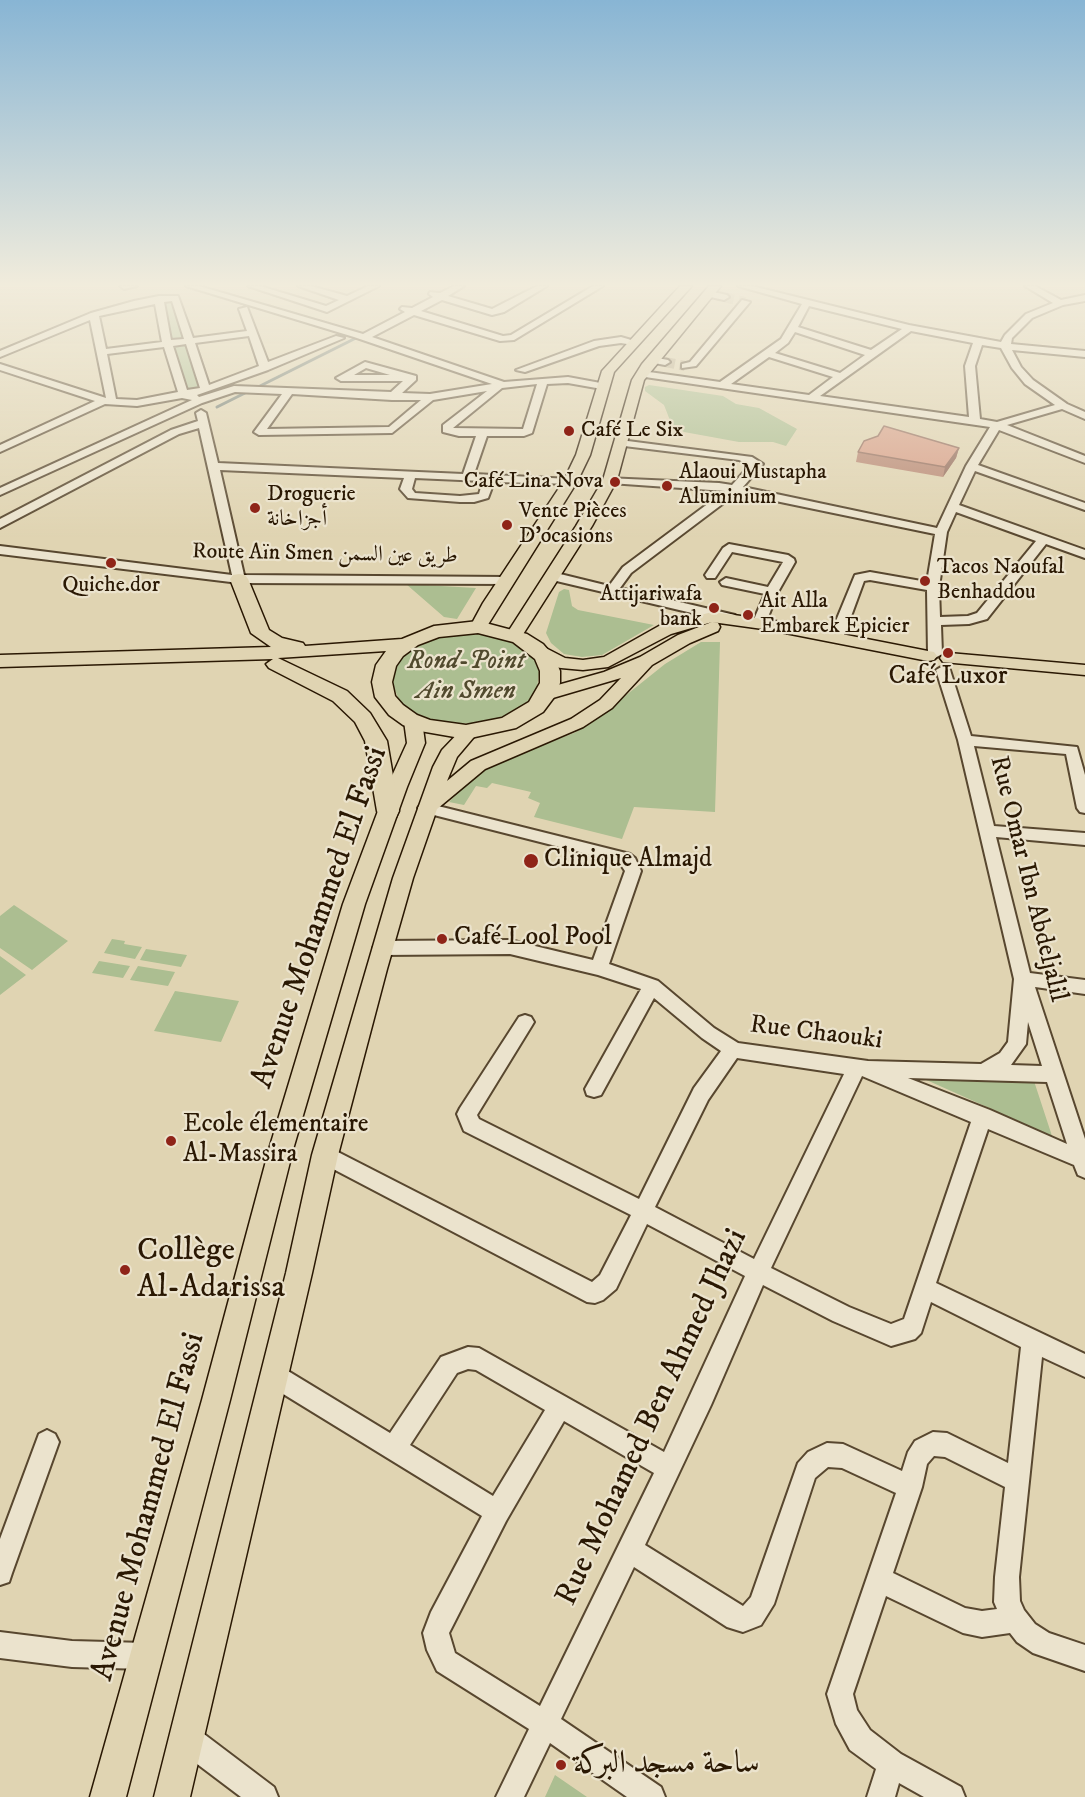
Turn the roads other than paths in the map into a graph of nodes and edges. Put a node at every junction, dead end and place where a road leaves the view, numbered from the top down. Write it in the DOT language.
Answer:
graph roads {
  1 [pos="9,370"];
  2 [pos="105,370"];
  3 [pos="175,370"];
  4 [pos="195,370"];
  5 [pos="263,370"];
  6 [pos="355,370"];
  7 [pos="385,370"];
  8 [pos="460,370"];
  9 [pos="608,370"];
  10 [pos="647,370"];
  11 [pos="744,370"];
  12 [pos="819,370"];
  13 [pos="852,370"];
  14 [pos="970,370"];
  15 [pos="1019,370"];
  16 [pos="642,374"];
  17 [pos="842,377"];
  18 [pos="412,378"];
  19 [pos="543,381"];
  20 [pos="504,385"];
  21 [pos="602,386"];
  22 [pos="722,386"];
  23 [pos="288,393"];
  24 [pos="184,396"];
  25 [pos="200,396"];
  26 [pos="392,397"];
  27 [pos="430,397"];
  28 [pos="811,398"];
  29 [pos="108,401"];
  30 [pos="1063,406"];
  31 [pos="1085,416"];
  32 [pos="975,421"];
  33 [pos="203,423"];
  34 [pos="997,426"];
  35 [pos="482,434"];
  36 [pos="621,443"];
  37 [pos="0,449"];
  38 [pos="1085,460"];
  39 [pos="214,465"];
  40 [pos="972,466"];
  41 [pos="410,475"];
  42 [pos="468,477"];
  43 [pos="490,478"];
  44 [pos="610,480"];
  45 [pos="570,482"];
  46 [pos="735,489"];
  47 [pos="0,492"];
  48 [pos="953,507"];
  49 [pos="1085,507"];
  50 [pos="0,524"];
  51 [pos="941,532"];
  52 [pos="1043,540"];
  53 [pos="0,550"];
  54 [pos="1085,554"];
  55 [pos="711,575"];
  56 [pos="552,576"];
  57 [pos="239,579"];
  58 [pos="507,581"];
  59 [pos="726,582"];
  60 [pos="933,587"];
  61 [pos="611,591"];
  62 [pos="772,592"];
  63 [pos="933,621"];
  64 [pos="752,622"];
  65 [pos="478,627"];
  66 [pos="514,635"];
  67 [pos="836,638"];
  68 [pos="407,644"];
  69 [pos="536,648"];
  70 [pos="313,651"];
  71 [pos="229,655"];
  72 [pos="0,661"];
  73 [pos="646,661"];
  74 [pos="939,661"];
  75 [pos="276,664"];
  76 [pos="1085,670"];
  77 [pos="383,672"];
  78 [pos="0,674"];
  79 [pos="1085,678"];
  80 [pos="546,693"];
  81 [pos="413,721"];
  82 [pos="470,731"];
  83 [pos="965,740"];
  84 [pos="1078,751"];
  85 [pos="1081,774"];
  86 [pos="426,808"];
  87 [pos="1085,808"];
  88 [pos="388,811"];
  89 [pos="987,831"];
  90 [pos="1085,839"];
  91 [pos="382,948"];
  92 [pos="599,968"];
  93 [pos="1023,979"];
  94 [pos="652,986"];
  95 [pos="1085,987"];
  96 [pos="525,1022"];
  97 [pos="733,1049"];
  98 [pos="862,1068"];
  99 [pos="984,1071"];
  100 [pos="1055,1074"];
  101 [pos="594,1089"];
  102 [pos="1077,1114"];
  103 [pos="983,1116"];
  104 [pos="325,1155"];
  105 [pos="1084,1164"];
  106 [pos="643,1210"];
  107 [pos="758,1272"];
  108 [pos="924,1288"];
  109 [pos="1033,1342"];
  110 [pos="1085,1366"];
  111 [pos="275,1376"];
  112 [pos="560,1406"];
  113 [pos="47,1442"];
  114 [pos="394,1448"];
  115 [pos="669,1468"];
  116 [pos="1017,1480"];
  117 [pos="910,1487"];
  118 [pos="496,1512"];
  119 [pos="629,1549"];
  120 [pos="0,1573"];
  121 [pos="878,1579"];
  122 [pos="1015,1619"];
  123 [pos="0,1645"];
  124 [pos="144,1656"];
  125 [pos="1085,1658"];
  126 [pos="545,1724"];
  127 [pos="186,1738"];
  128 [pos="891,1764"];
  129 [pos="108,1797"];
  130 [pos="172,1797"];
  131 [pos="264,1797"];
  132 [pos="510,1797"];
  133 [pos="651,1797"];
  134 [pos="881,1797"];
  135 [pos="951,1797"];
  1 -- 29 [label="street"];
  2 -- 29 [label="street"];
  3 -- 24 [label="street"];
  4 -- 25 [label="street"];
  5 -- 25 [label="street"];
  6 -- 18 [label="street"];
  7 -- 18 [label="street"];
  8 -- 20 [label="street"];
  9 -- 21 [label="main road"];
  10 -- 16 [label="main road"];
  11 -- 22 [label="street"];
  12 -- 17 [label="street"];
  13 -- 17 [label="street"];
  14 -- 32 [label="street"];
  15 -- 30 [label="street"];
  16 -- 22 [label="street"];
  16 -- 36 [label="main road"];
  17 -- 28 [label="street"];
  18 -- 26 [label="street"];
  19 -- 20 [label="street"];
  19 -- 21 [label="street"];
  19 -- 35 [label="street"];
  20 -- 27 [label="street"];
  20 -- 35 [label="street"];
  21 -- 45 [label="main road"];
  22 -- 28 [label="street"];
  23 -- 25 [label="street"];
  23 -- 26 [label="street"];
  23 -- 27 [label="street"];
  24 -- 25 [label="street"];
  24 -- 29 [label="street"];
  25 -- 33 [label="street"];
  25 -- 47 [label="street"];
  26 -- 27 [label="street"];
  28 -- 32 [label="street"];
  29 -- 37 [label="street"];
  30 -- 31 [label="street"];
  30 -- 34 [label="street"];
  32 -- 34 [label="street"];
  33 -- 39 [label="street"];
  33 -- 50 [label="street"];
  34 -- 38 [label="street"];
  34 -- 40 [label="street, Rue Omar Ibn Abdeljalil"];
  35 -- 42 [label="street"];
  36 -- 44 [label="main road"];
  36 -- 46 [label="street"];
  39 -- 41 [label="street"];
  39 -- 57 [label="street"];
  40 -- 48 [label="street, Rue Omar Ibn Abdeljalil"];
  40 -- 49 [label="street"];
  41 -- 42 [label="street"];
  41 -- 43 [label="street"];
  42 -- 43 [label="street"];
  43 -- 45 [label="street"];
  44 -- 46 [label="street"];
  44 -- 56 [label="main road"];
  45 -- 58 [label="main road"];
  46 -- 51 [label="street"];
  46 -- 61 [label="street"];
  48 -- 51 [label="street, Rue Omar Ibn Abdeljalil"];
  48 -- 52 [label="street"];
  51 -- 60 [label="street, Rue Omar Ibn Abdeljalil"];
  52 -- 54 [label="street"];
  52 -- 63 [label="street"];
  53 -- 57 [label="street, Route Aïn Smen طريق عين السمن"];
  55 -- 62 [label="street"];
  56 -- 61 [label="street"];
  56 -- 66 [label="main road"];
  57 -- 58 [label="street, Route Aïn Smen طريق عين السمن"];
  57 -- 70 [label="highway"];
  57 -- 71 [label="highway"];
  58 -- 65 [label="main road"];
  59 -- 62 [label="street"];
  60 -- 63 [label="street, Rue Omar Ibn Abdeljalil"];
  60 -- 67 [label="street"];
  61 -- 64 [label="street"];
  62 -- 64 [label="street"];
  63 -- 74 [label="street, Rue Omar Ibn Abdeljalil"];
  64 -- 67 [label="main road"];
  64 -- 69 [label="main road"];
  65 -- 66 [label="highway"];
  65 -- 68 [label="highway"];
  66 -- 69 [label="highway"];
  67 -- 74 [label="main road"];
  68 -- 70 [label="highway"];
  68 -- 77 [label="highway"];
  69 -- 80 [label="highway"];
  70 -- 71 [label="highway"];
  71 -- 72 [label="highway"];
  73 -- 74 [label="main road"];
  73 -- 80 [label="main road"];
  73 -- 86 [label="main road"];
  74 -- 76 [label="main road"];
  74 -- 79 [label="main road"];
  74 -- 83 [label="street, Rue Omar Ibn Abdeljalil"];
  75 -- 77 [label="highway"];
  75 -- 78 [label="highway"];
  75 -- 88 [label="highway"];
  77 -- 81 [label="highway"];
  80 -- 82 [label="highway"];
  81 -- 82 [label="highway"];
  81 -- 88 [label="main road, Avenue Mohammed El Fassi"];
  82 -- 86 [label="main road"];
  83 -- 84 [label="street"];
  83 -- 89 [label="street, Rue Omar Ibn Abdeljalil"];
  84 -- 85 [label="street"];
  85 -- 87 [label="street"];
  86 -- 91 [label="main road"];
  86 -- 92 [label="street"];
  88 -- 124 [label="main road, Avenue Mohammed El Fassi"];
  89 -- 90 [label="street"];
  89 -- 93 [label="street, Rue Omar Ibn Abdeljalil"];
  91 -- 92 [label="street, Rue Chaouki"];
  91 -- 104 [label="main road"];
  92 -- 94 [label="street, Rue Chaouki"];
  93 -- 95 [label="street"];
  93 -- 99 [label="street"];
  93 -- 100 [label="street, Rue Omar Ibn Abdeljalil"];
  94 -- 97 [label="street, Rue Chaouki"];
  94 -- 101 [label="street"];
  96 -- 106 [label="street"];
  97 -- 98 [label="street, Rue Chaouki"];
  97 -- 106 [label="street"];
  98 -- 99 [label="street, Rue Chaouki"];
  98 -- 103 [label="street"];
  98 -- 107 [label="street, Rue Mohamed Ben Ahmed Jhazi"];
  99 -- 100 [label="street, Rue Chaouki"];
  100 -- 102 [label="street, Rue Omar Ibn Abdeljalil"];
  102 -- 105 [label="street, Rue Omar Ibn Abdeljalil"];
  103 -- 105 [label="street"];
  103 -- 108 [label="street"];
  104 -- 106 [label="street"];
  104 -- 111 [label="main road"];
  106 -- 107 [label="street"];
  107 -- 108 [label="street"];
  107 -- 115 [label="street, Rue Mohamed Ben Ahmed Jhazi"];
  108 -- 109 [label="street"];
  109 -- 110 [label="street"];
  109 -- 116 [label="street"];
  111 -- 114 [label="street"];
  111 -- 127 [label="main road"];
  112 -- 114 [label="street"];
  112 -- 115 [label="street"];
  112 -- 118 [label="street"];
  113 -- 120 [label="street"];
  114 -- 118 [label="street"];
  115 -- 119 [label="street, Rue Mohamed Ben Ahmed Jhazi"];
  116 -- 117 [label="street"];
  116 -- 122 [label="street"];
  117 -- 119 [label="street"];
  117 -- 121 [label="street"];
  118 -- 126 [label="street"];
  119 -- 126 [label="street, Rue Mohamed Ben Ahmed Jhazi"];
  121 -- 122 [label="street"];
  121 -- 128 [label="street"];
  122 -- 125 [label="street"];
  123 -- 124 [label="street"];
  124 -- 129 [label="main road, Avenue Mohammed El Fassi"];
  126 -- 132 [label="street, Rue Mohamed Ben Ahmed Jhazi"];
  126 -- 133 [label="street"];
  127 -- 130 [label="main road"];
  127 -- 131 [label="street"];
  128 -- 134 [label="street"];
  128 -- 135 [label="street"];
}
